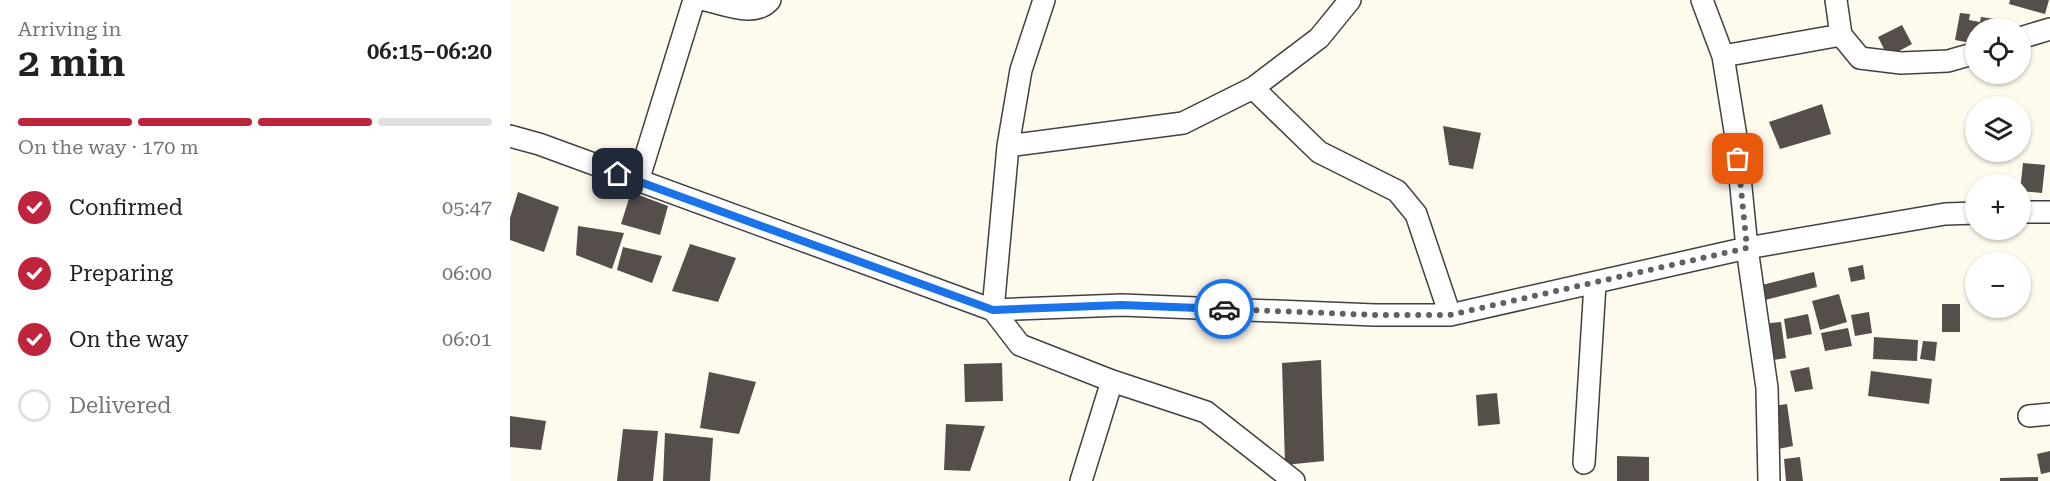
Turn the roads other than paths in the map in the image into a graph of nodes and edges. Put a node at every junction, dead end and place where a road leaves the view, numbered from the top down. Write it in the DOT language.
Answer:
graph roads {
  1 [pos="694,0"];
  2 [pos="705,0"];
  3 [pos="770,0"];
  4 [pos="1044,0"];
  5 [pos="1350,0"];
  6 [pos="1702,0"];
  7 [pos="1836,0"];
  8 [pos="2050,29"];
  9 [pos="1841,35"];
  10 [pos="2031,35"];
  11 [pos="1723,56"];
  12 [pos="1965,56"];
  13 [pos="1252,88"];
  14 [pos="510,136"];
  15 [pos="1008,146"];
  16 [pos="638,181"];
  17 [pos="2031,212"];
  18 [pos="2050,212"];
  19 [pos="1965,213"];
  20 [pos="1747,248"];
  21 [pos="1595,284"];
  22 [pos="993,310"];
  23 [pos="1450,315"];
  24 [pos="1112,381"];
  25 [pos="1584,463"];
  26 [pos="1081,481"];
  27 [pos="1294,481"];
  28 [pos="1769,481"];
  1 -- 16 [label="street"];
  2 -- 3 [label="street"];
  4 -- 15 [label="street"];
  5 -- 13 [label="street"];
  6 -- 11 [label="street"];
  7 -- 9 [label="street"];
  8 -- 10 [label="street"];
  9 -- 11 [label="street"];
  9 -- 12 [label="street"];
  11 -- 20 [label="street"];
  13 -- 15 [label="street"];
  13 -- 23 [label="street"];
  14 -- 16 [label="street"];
  15 -- 22 [label="street"];
  16 -- 22 [label="street"];
  17 -- 18 [label="street"];
  19 -- 20 [label="street"];
  20 -- 21 [label="street"];
  20 -- 28 [label="street"];
  21 -- 23 [label="street"];
  21 -- 25 [label="street"];
  22 -- 23 [label="street"];
  22 -- 24 [label="street"];
  24 -- 26 [label="street"];
  24 -- 27 [label="street"];
}
